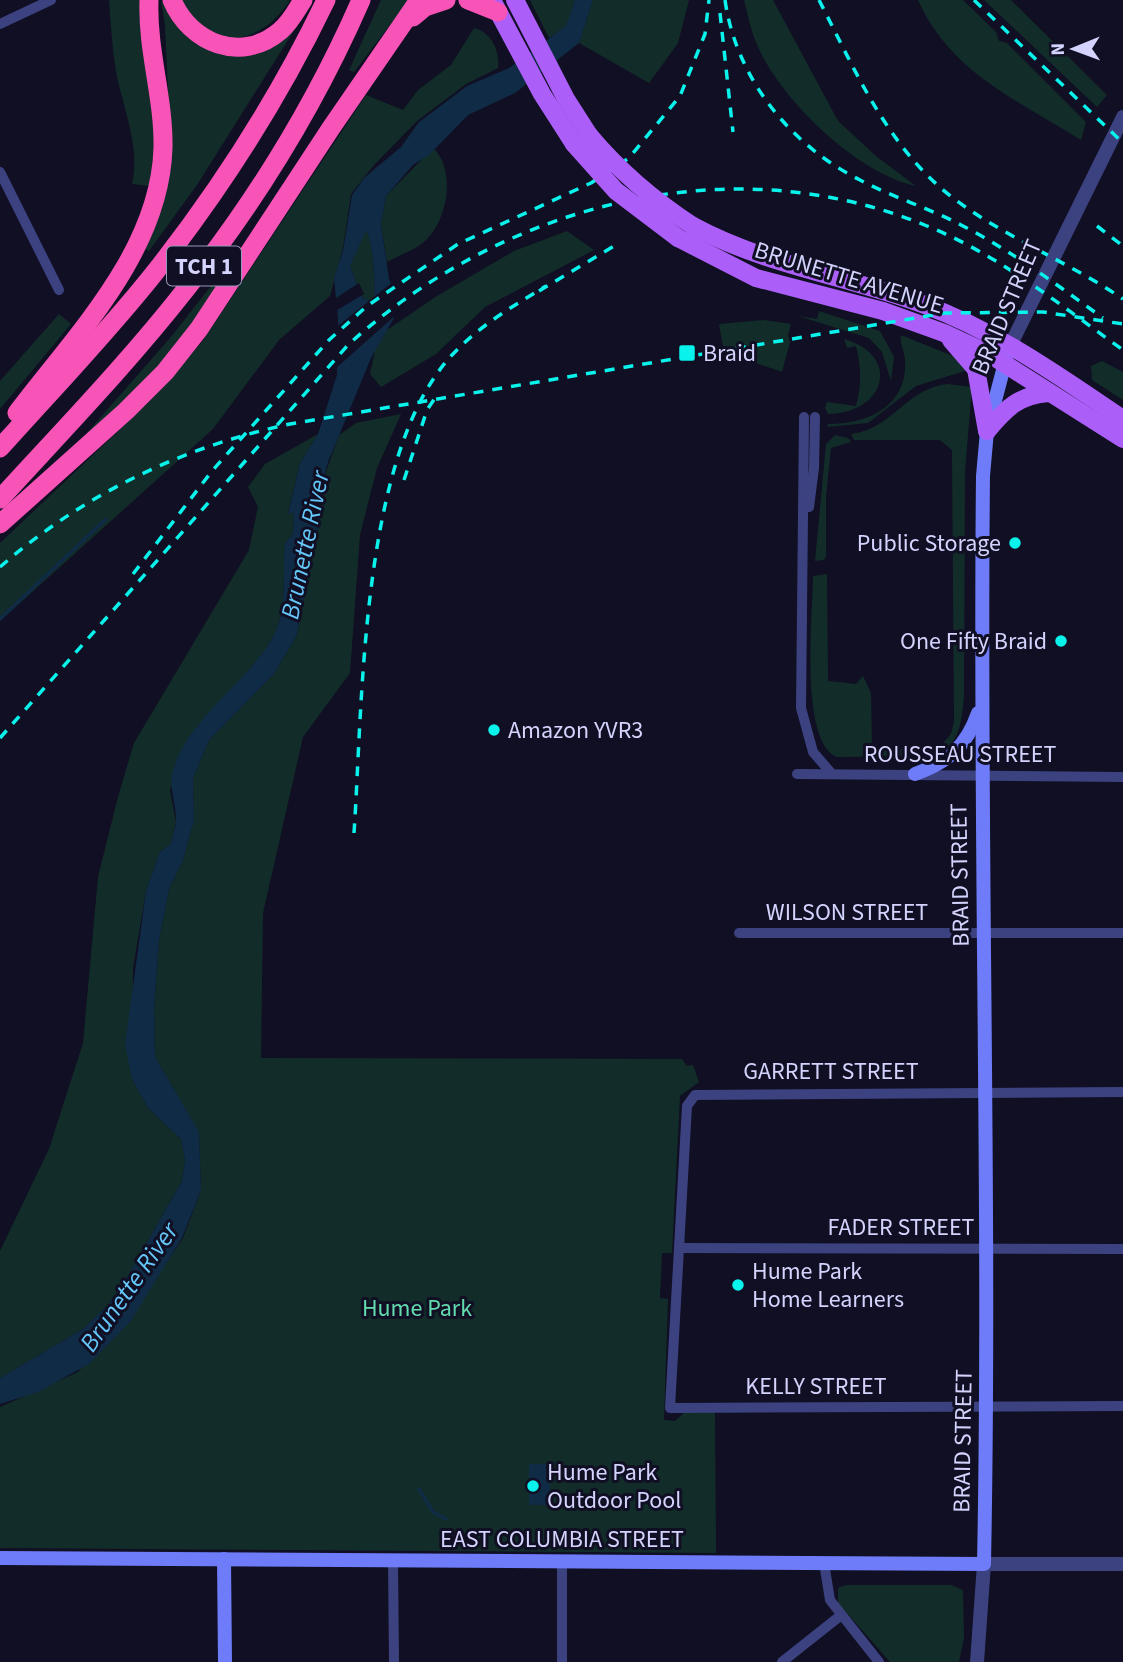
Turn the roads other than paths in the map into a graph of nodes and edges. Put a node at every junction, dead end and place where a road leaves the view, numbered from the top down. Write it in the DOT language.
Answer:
graph roads {
  1 [pos="51,0"];
  2 [pos="149,0"];
  3 [pos="172,0"];
  4 [pos="303,0"];
  5 [pos="326,0"];
  6 [pos="361,0"];
  7 [pos="419,0"];
  8 [pos="446,0"];
  9 [pos="468,0"];
  10 [pos="515,0"];
  11 [pos="495,6"];
  12 [pos="0,23"];
  13 [pos="398,29"];
  14 [pos="1123,117"];
  15 [pos="582,140"];
  16 [pos="0,172"];
  17 [pos="59,290"];
  18 [pos="944,333"];
  19 [pos="1011,344"];
  20 [pos="1004,364"];
  21 [pos="1049,393"];
  22 [pos="809,417"];
  23 [pos="1123,419"];
  24 [pos="987,431"];
  25 [pos="0,435"];
  26 [pos="1123,439"];
  27 [pos="0,448"];
  28 [pos="0,499"];
  29 [pos="0,524"];
  30 [pos="981,705"];
  31 [pos="797,774"];
  32 [pos="832,774"];
  33 [pos="915,774"];
  34 [pos="981,774"];
  35 [pos="1123,777"];
  36 [pos="739,933"];
  37 [pos="985,933"];
  38 [pos="1123,933"];
  39 [pos="986,1092"];
  40 [pos="1123,1092"];
  41 [pos="680,1248"];
  42 [pos="986,1248"];
  43 [pos="1123,1249"];
  44 [pos="987,1406"];
  45 [pos="1123,1406"];
  46 [pos="0,1558"];
  47 [pos="224,1559"];
  48 [pos="393,1560"];
  49 [pos="562,1562"];
  50 [pos="824,1563"];
  51 [pos="984,1564"];
  52 [pos="1123,1564"];
  53 [pos="840,1616"];
  54 [pos="225,1662"];
  55 [pos="394,1662"];
  56 [pos="562,1662"];
  57 [pos="782,1662"];
  58 [pos="879,1662"];
  59 [pos="978,1662"];
  1 -- 12 [label="street"];
  2 -- 25 [label="highway"];
  3 -- 4 [label="highway"];
  5 -- 27 [label="highway, TCH 1"];
  6 -- 28 [label="highway, TCH 1"];
  7 -- 13 [label="highway"];
  8 -- 13 [label="highway"];
  9 -- 11 [label="highway"];
  10 -- 15 [label="main road, BRUNETTE AVENUE"];
  11 -- 15 [label="main road, BRUNETTE AVENUE"];
  13 -- 29 [label="highway"];
  14 -- 19 [label="street, BRAID STREET"];
  15 -- 18 [label="main road, BRUNETTE AVENUE, bridge"];
  15 -- 19 [label="main road, BRUNETTE AVENUE, bridge"];
  16 -- 17 [label="street"];
  18 -- 20 [label="main road, BRUNETTE AVENUE"];
  18 -- 24 [label="main road"];
  19 -- 20 [label="main road, BRAID STREET"];
  19 -- 23 [label="main road, BRUNETTE AVENUE"];
  20 -- 21 [label="main road, BRUNETTE AVENUE"];
  20 -- 24 [label="main road, BRAID STREET"];
  21 -- 24 [label="main road"];
  21 -- 26 [label="main road, BRUNETTE AVENUE"];
  22 -- 32 [label="street"];
  24 -- 30 [label="main road, BRAID STREET"];
  30 -- 33 [label="main road"];
  30 -- 34 [label="main road, BRAID STREET"];
  31 -- 32 [label="street, ROUSSEAU STREET"];
  32 -- 33 [label="street, ROUSSEAU STREET"];
  33 -- 34 [label="street, ROUSSEAU STREET"];
  34 -- 35 [label="street, ROUSSEAU STREET"];
  34 -- 37 [label="main road, BRAID STREET"];
  36 -- 37 [label="street, WILSON STREET"];
  37 -- 38 [label="street, WILSON STREET"];
  37 -- 39 [label="main road, BRAID STREET"];
  39 -- 40 [label="street, GARRETT STREET"];
  39 -- 41 [label="street, GARRETT STREET"];
  39 -- 42 [label="main road, BRAID STREET"];
  41 -- 42 [label="street, FADER STREET"];
  41 -- 44 [label="street, KELLY STREET"];
  42 -- 43 [label="street, FADER STREET"];
  42 -- 44 [label="main road, BRAID STREET"];
  44 -- 45 [label="street, KELLY STREET"];
  44 -- 51 [label="main road, BRAID STREET"];
  46 -- 47 [label="main road, EAST COLUMBIA STREET"];
  47 -- 48 [label="main road, EAST COLUMBIA STREET"];
  47 -- 54 [label="main road"];
  48 -- 49 [label="main road, EAST COLUMBIA STREET"];
  48 -- 55 [label="street"];
  49 -- 50 [label="main road, EAST COLUMBIA STREET"];
  49 -- 56 [label="street"];
  50 -- 51 [label="main road, EAST COLUMBIA STREET"];
  50 -- 53 [label="street"];
  51 -- 52 [label="street, EAST COLUMBIA STREET"];
  51 -- 59 [label="street, BRAID STREET"];
  53 -- 57 [label="street"];
  53 -- 58 [label="street"];
}
